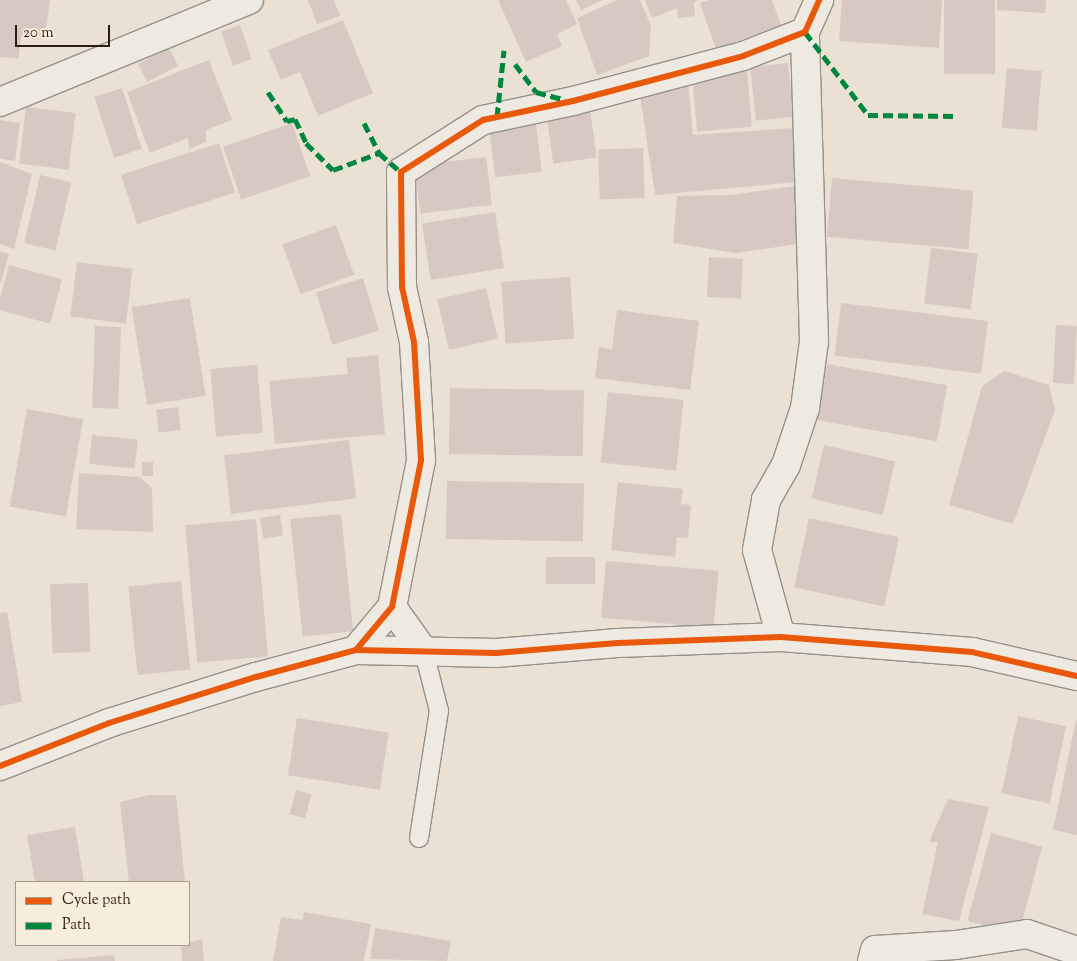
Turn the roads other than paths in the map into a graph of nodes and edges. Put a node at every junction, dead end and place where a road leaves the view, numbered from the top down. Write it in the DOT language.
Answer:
graph roads {
  1 [pos="249,0"];
  2 [pos="819,0"];
  3 [pos="805,32"];
  4 [pos="0,102"];
  5 [pos="392,607"];
  6 [pos="781,637"];
  7 [pos="356,650"];
  8 [pos="424,652"];
  9 [pos="1077,676"];
  10 [pos="0,766"];
  11 [pos="419,838"];
  12 [pos="1077,951"];
  13 [pos="872,961"];
  1 -- 4 [label="street"];
  2 -- 3 [label="street"];
  3 -- 5 [label="street"];
  3 -- 6 [label="street"];
  5 -- 7 [label="street"];
  5 -- 8 [label="street"];
  6 -- 8 [label="street"];
  6 -- 9 [label="street"];
  7 -- 8 [label="street"];
  7 -- 10 [label="street"];
  8 -- 11 [label="lane"];
  12 -- 13 [label="street"];
}
